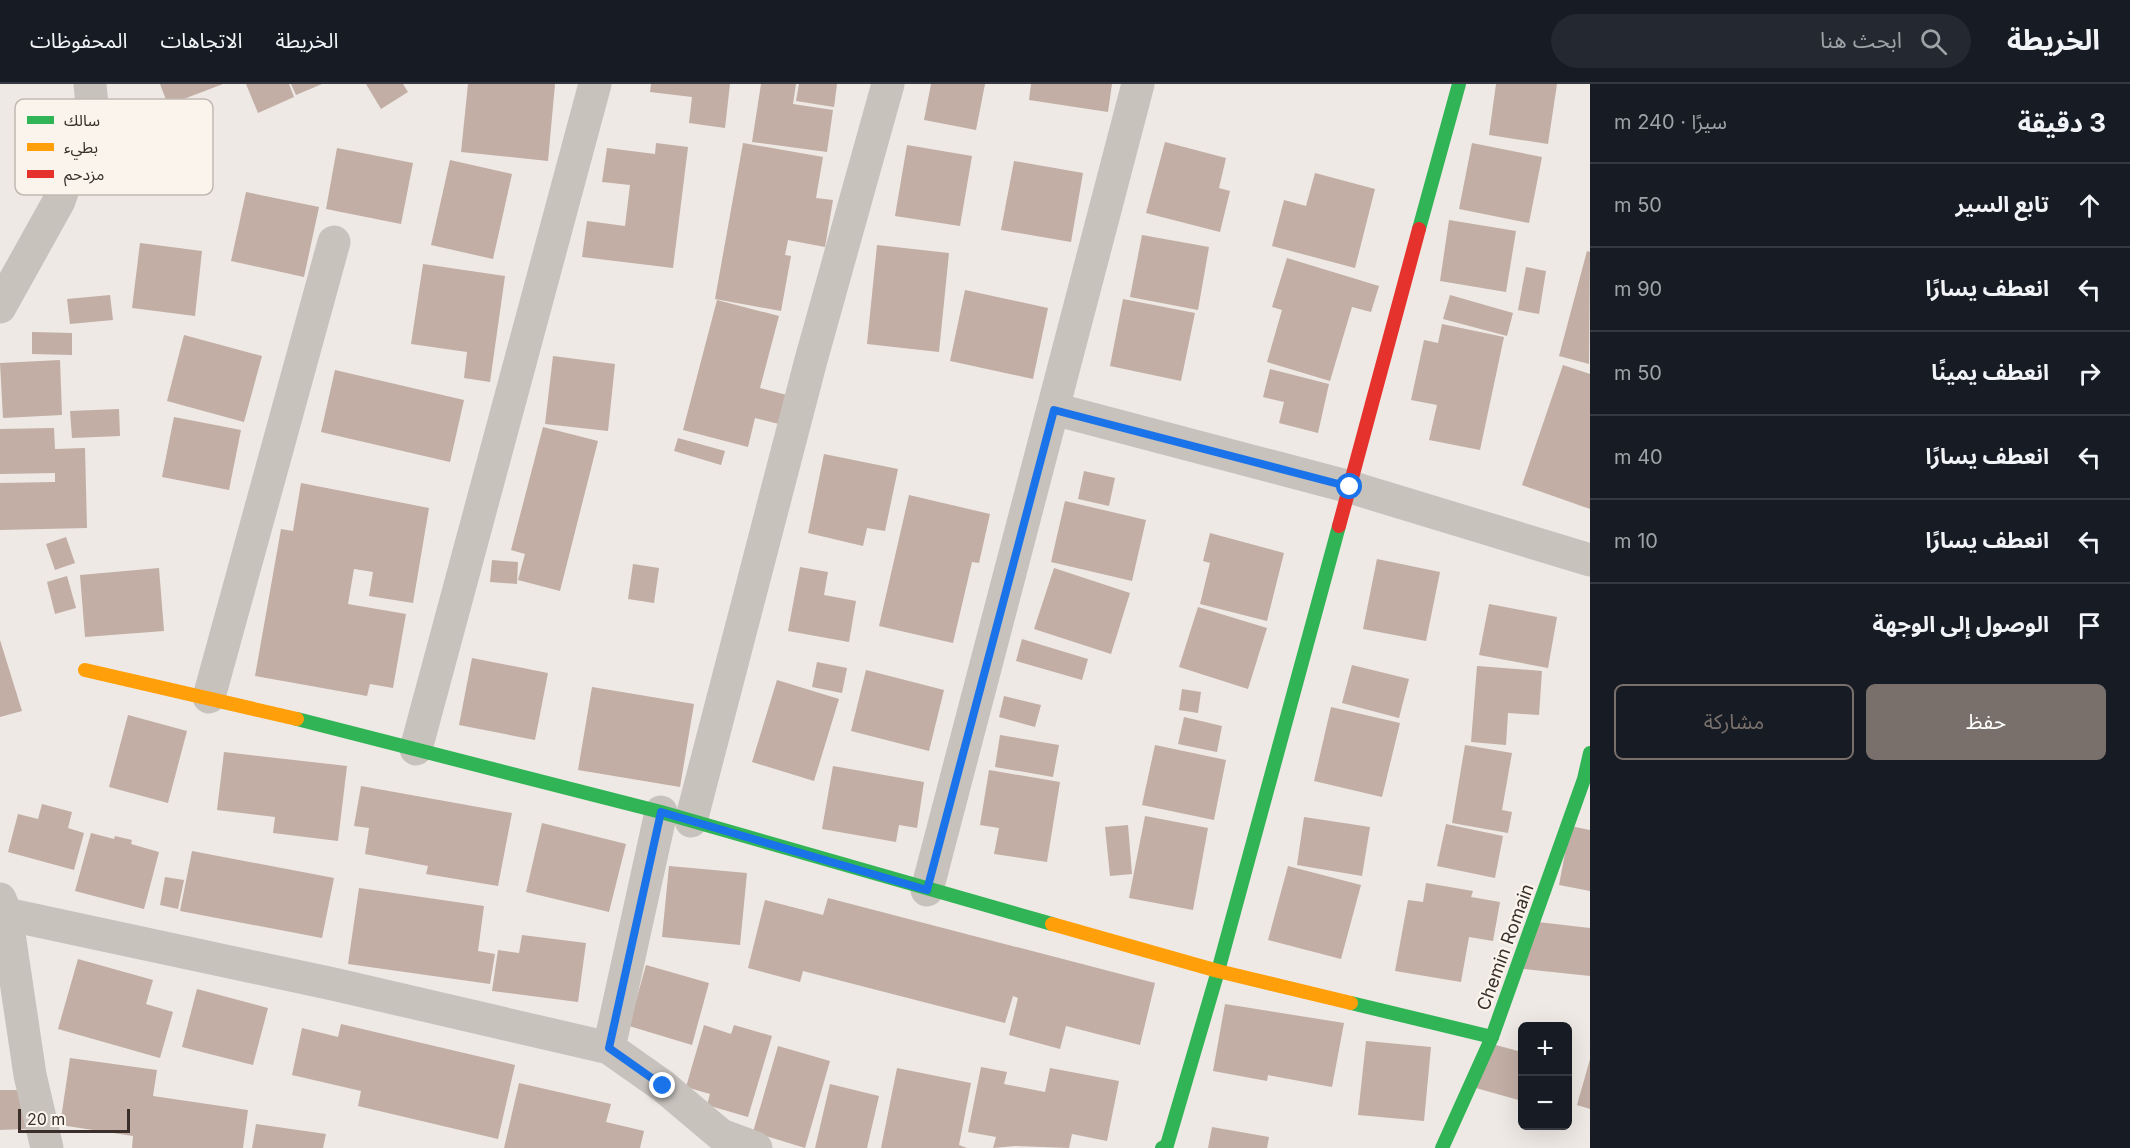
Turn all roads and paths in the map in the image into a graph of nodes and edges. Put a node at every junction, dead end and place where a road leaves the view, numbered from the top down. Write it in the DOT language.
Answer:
graph roads {
  1 [pos="90,84"];
  2 [pos="595,84"];
  3 [pos="888,84"];
  4 [pos="1138,84"];
  5 [pos="1459,84"];
  6 [pos="91,99"];
  7 [pos="61,195"];
  8 [pos="334,242"];
  9 [pos="0,307"];
  10 [pos="1054,410"];
  11 [pos="1350,487"];
  12 [pos="1590,560"];
  13 [pos="85,670"];
  14 [pos="209,697"];
  15 [pos="416,749"];
  16 [pos="1590,753"];
  17 [pos="676,816"];
  18 [pos="927,890"];
  19 [pos="3,906"];
  20 [pos="1218,971"];
  21 [pos="1492,1037"];
  22 [pos="609,1048"];
  23 [pos="47,1148"];
  24 [pos="756,1148"];
  25 [pos="1162,1148"];
  26 [pos="1442,1148"];
  1 -- 6 [label="street"];
  2 -- 15 [label="street"];
  3 -- 17 [label="street"];
  4 -- 10 [label="street"];
  5 -- 11 [label="street"];
  7 -- 9 [label="street"];
  8 -- 14 [label="street"];
  10 -- 11 [label="street"];
  10 -- 18 [label="street"];
  11 -- 12 [label="street"];
  11 -- 20 [label="street"];
  13 -- 14 [label="street"];
  14 -- 15 [label="street"];
  15 -- 17 [label="street"];
  16 -- 21 [label="street, Chemin Romain"];
  17 -- 18 [label="street"];
  17 -- 22 [label="street"];
  18 -- 20 [label="street"];
  19 -- 22 [label="street"];
  19 -- 23 [label="street"];
  20 -- 21 [label="street"];
  20 -- 25 [label="street"];
  21 -- 26 [label="street, Chemin Romain"];
  22 -- 24 [label="street"];
}
